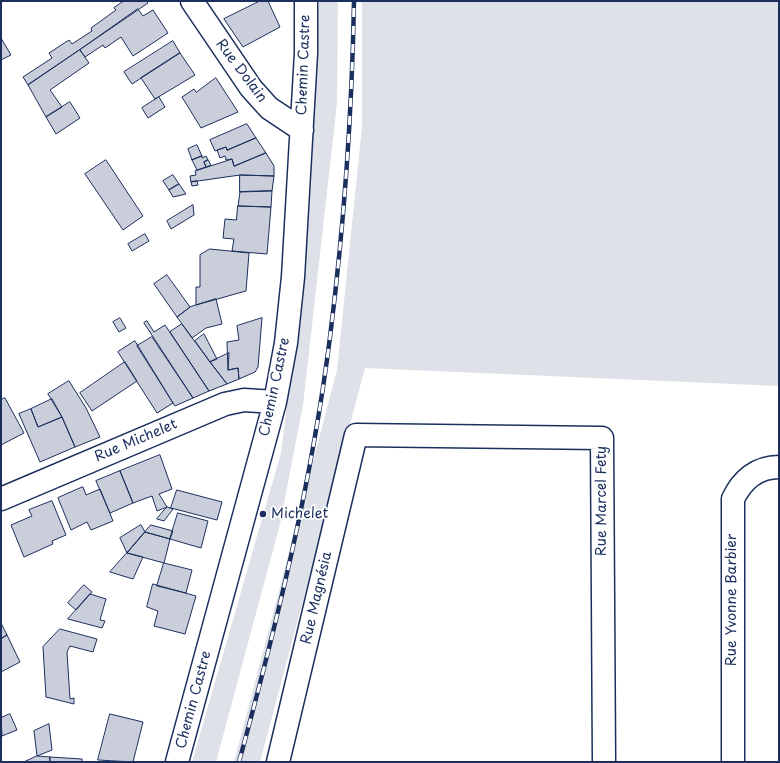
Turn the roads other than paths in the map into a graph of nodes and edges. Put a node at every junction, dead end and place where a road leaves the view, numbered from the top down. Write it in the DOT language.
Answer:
graph roads {
  1 [pos="192,1"];
  2 [pos="306,1"];
  3 [pos="302,130"];
  4 [pos="275,402"];
  5 [pos="356,435"];
  6 [pos="779,467"];
  7 [pos="1,499"];
  8 [pos="177,762"];
  9 [pos="278,762"];
  10 [pos="604,762"];
  11 [pos="733,762"];
  1 -- 3 [label="street, Rue Dolain"];
  2 -- 3 [label="street, Chemin Castre"];
  3 -- 4 [label="street, Chemin Castre"];
  4 -- 7 [label="street, Rue Michelet"];
  4 -- 8 [label="street, Chemin Castre"];
  5 -- 9 [label="street, Rue Magnésia"];
  5 -- 10 [label="street, Rue Marcel Fety"];
  6 -- 11 [label="street, Rue Yvonne Barbier"];
}
